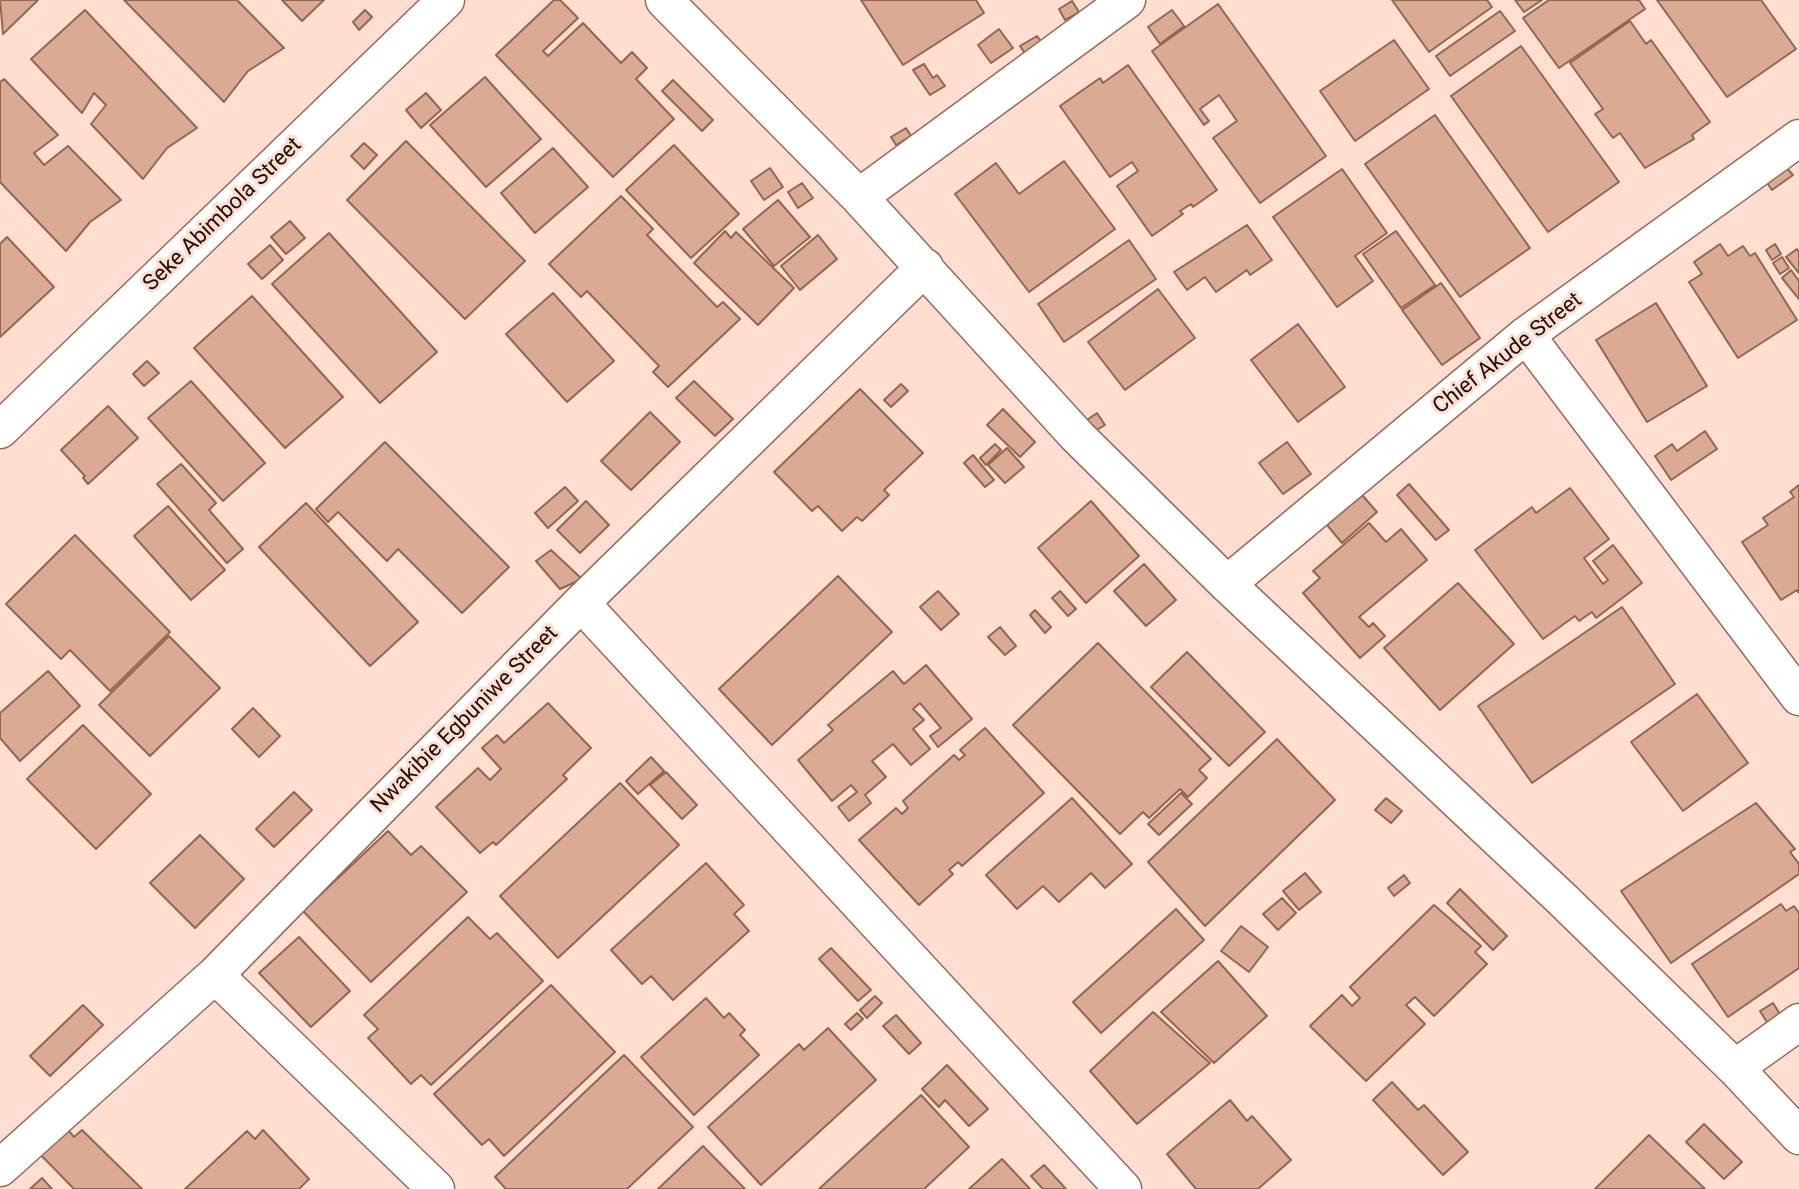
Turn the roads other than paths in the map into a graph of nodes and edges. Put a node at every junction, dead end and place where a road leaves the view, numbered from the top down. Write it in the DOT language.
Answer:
graph roads {
  1 [pos="446,0"];
  2 [pos="664,0"];
  3 [pos="1127,0"];
  4 [pos="1799,138"];
  5 [pos="859,197"];
  6 [pos="925,267"];
  7 [pos="1526,335"];
  8 [pos="0,430"];
  9 [pos="1227,584"];
  10 [pos="581,603"];
  11 [pos="1799,697"];
  12 [pos="215,975"];
  13 [pos="1799,1022"];
  14 [pos="1735,1068"];
  15 [pos="1799,1136"];
  16 [pos="0,1168"];
  17 [pos="436,1189"];
  18 [pos="1123,1189"];
  1 -- 8 [label="street, Seke Abimbola Street"];
  2 -- 5 [label="street"];
  3 -- 5 [label="street"];
  4 -- 7 [label="street, Chief Akude Street"];
  5 -- 6 [label="street"];
  6 -- 9 [label="street"];
  6 -- 10 [label="street, Nwakibie Egbuniwe Street"];
  7 -- 9 [label="street, Chief Akude Street"];
  7 -- 11 [label="street"];
  9 -- 14 [label="street"];
  10 -- 12 [label="street, Nwakibie Egbuniwe Street"];
  10 -- 18 [label="street"];
  12 -- 16 [label="street, Nwakibie Egbuniwe Street"];
  12 -- 17 [label="street"];
  13 -- 14 [label="street"];
  14 -- 15 [label="street"];
}
